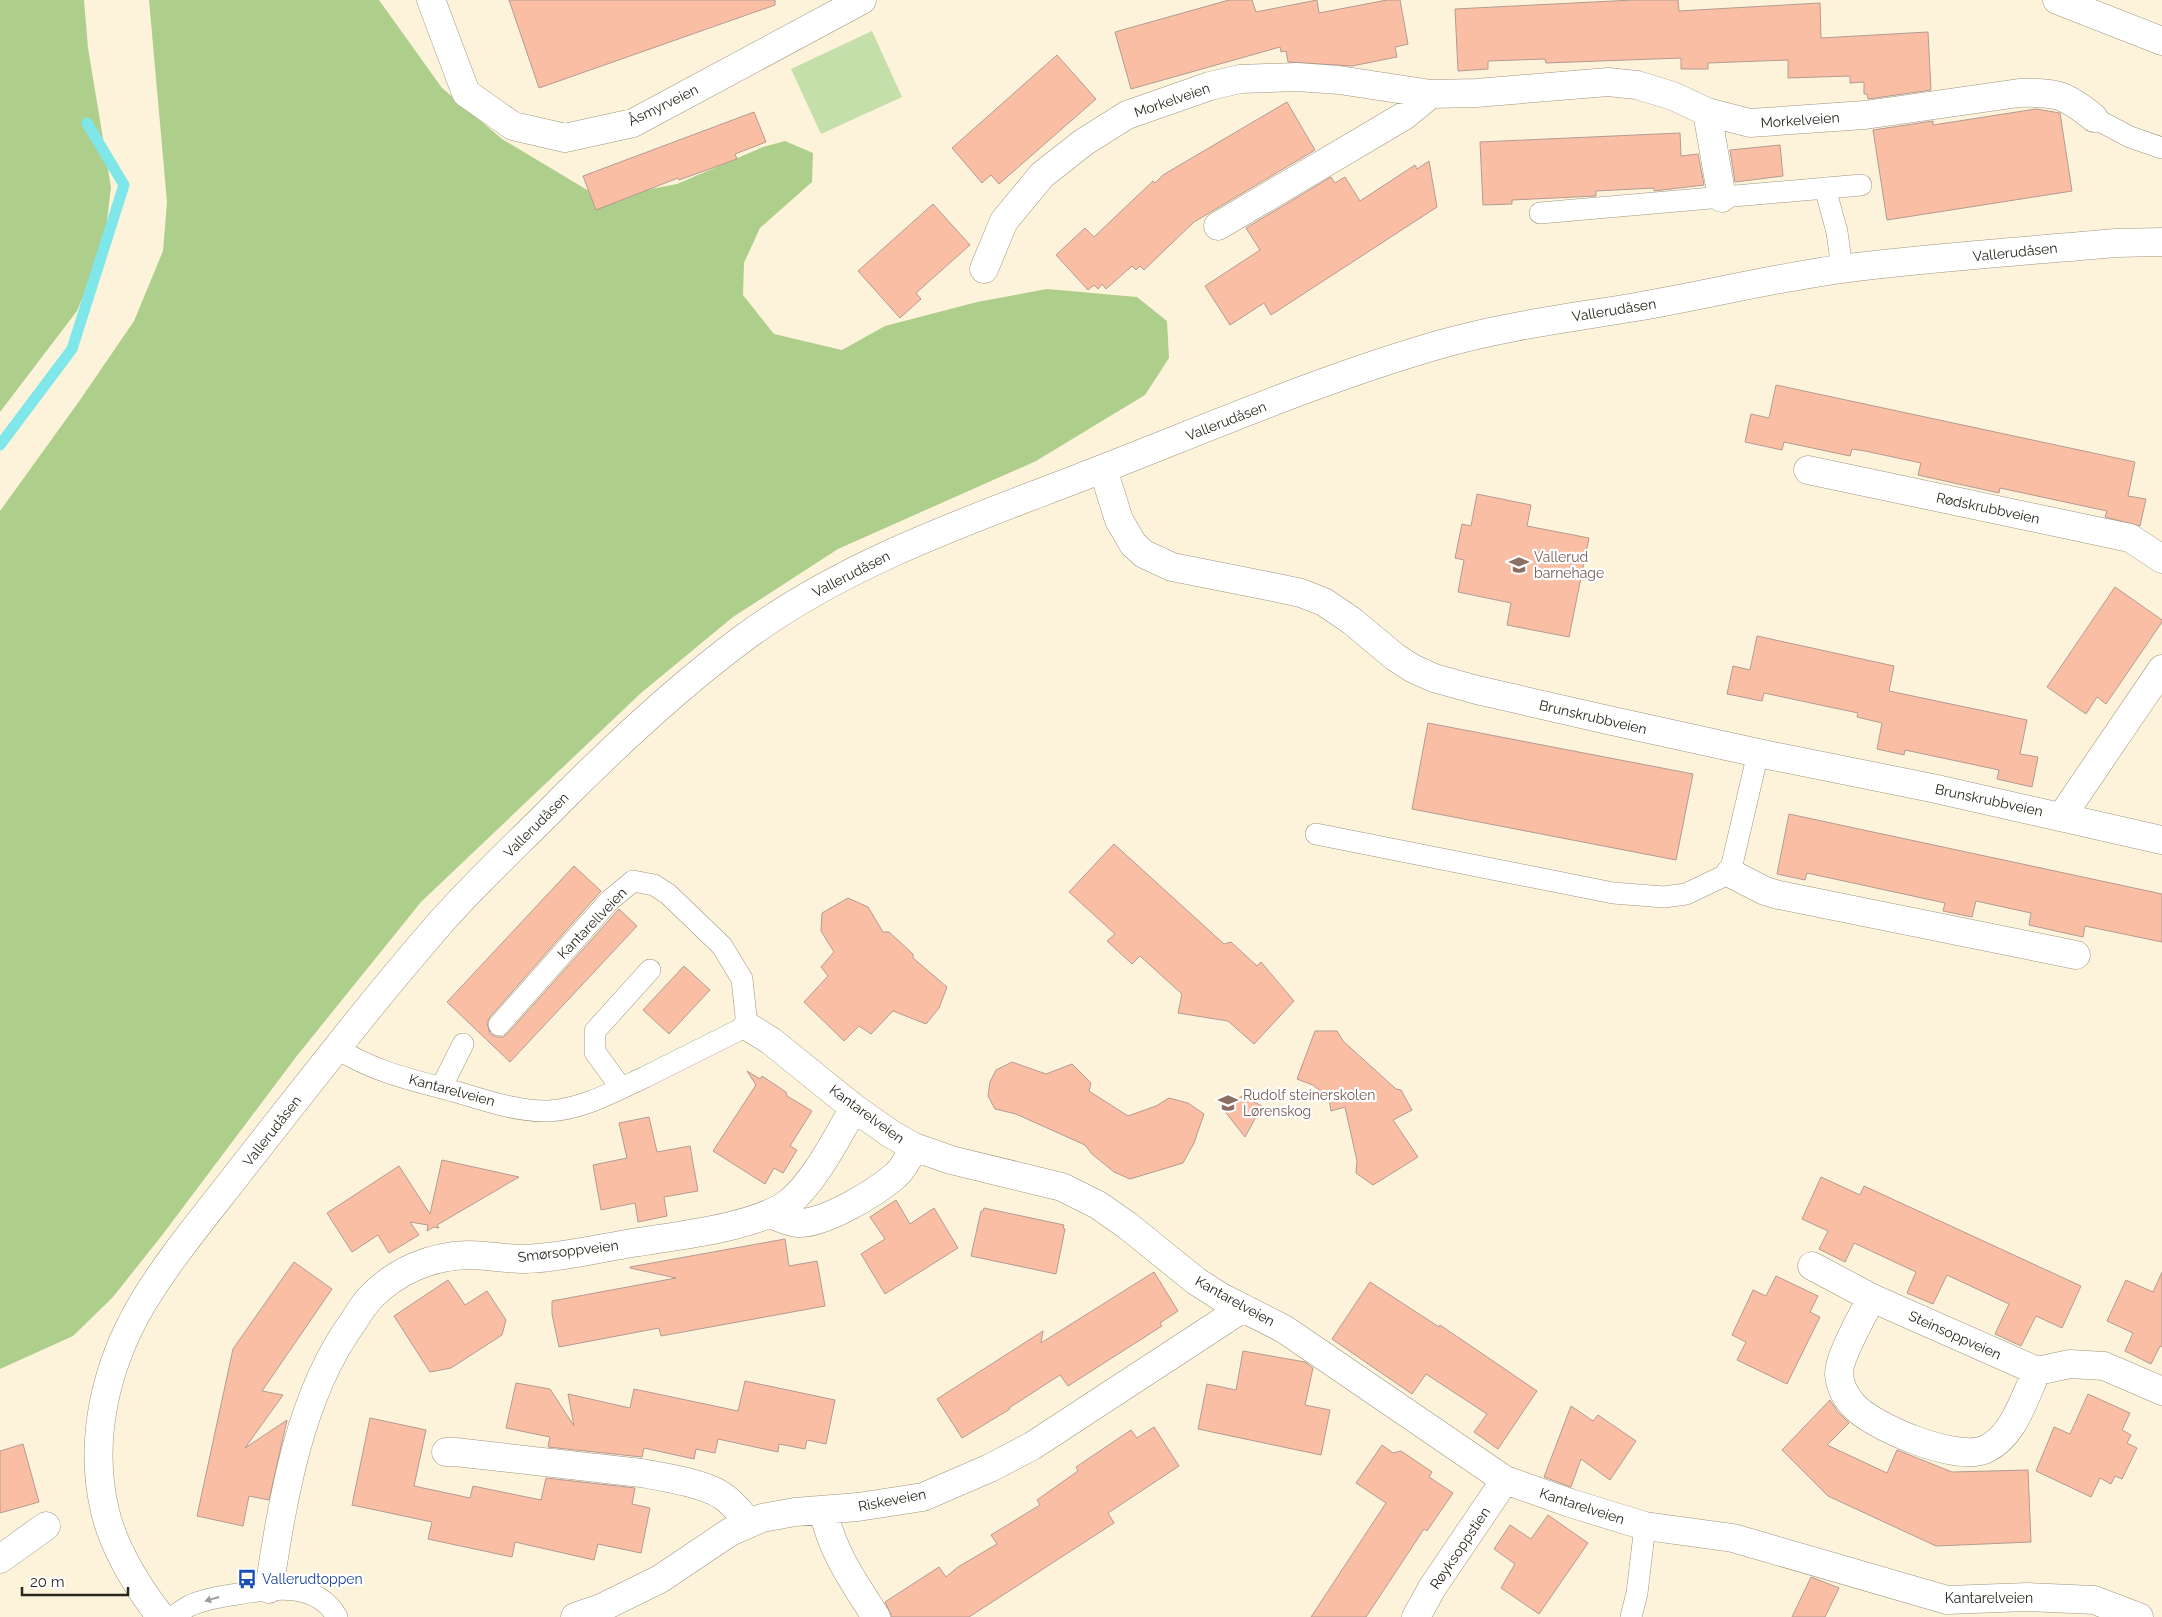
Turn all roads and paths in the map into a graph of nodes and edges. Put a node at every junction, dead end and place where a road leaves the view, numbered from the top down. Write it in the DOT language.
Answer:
graph roads {
  1 [pos="432,0"];
  2 [pos="862,0"];
  3 [pos="2058,0"];
  4 [pos="2162,41"];
  5 [pos="1431,94"];
  6 [pos="1707,112"];
  7 [pos="2094,118"];
  8 [pos="2162,148"];
  9 [pos="1861,185"];
  10 [pos="1825,188"];
  11 [pos="1722,198"];
  12 [pos="1540,212"];
  13 [pos="1218,226"];
  14 [pos="2162,242"];
  15 [pos="984,269"];
  16 [pos="1842,269"];
  17 [pos="1103,469"];
  18 [pos="1808,470"];
  19 [pos="2162,559"];
  20 [pos="2162,669"];
  21 [pos="1758,753"];
  22 [pos="2062,816"];
  23 [pos="1316,834"];
  24 [pos="2162,840"];
  25 [pos="1730,873"];
  26 [pos="2076,955"];
  27 [pos="650,970"];
  28 [pos="498,1025"];
  29 [pos="747,1026"];
  30 [pos="463,1044"];
  31 [pos="337,1048"];
  32 [pos="441,1088"];
  33 [pos="621,1088"];
  34 [pos="854,1108"];
  35 [pos="914,1147"];
  36 [pos="770,1214"];
  37 [pos="1812,1266"];
  38 [pos="1872,1298"];
  39 [pos="1243,1308"];
  40 [pos="2037,1372"];
  41 [pos="2162,1391"];
  42 [pos="446,1452"];
  43 [pos="1505,1480"];
  44 [pos="823,1511"];
  45 [pos="749,1523"];
  46 [pos="46,1526"];
  47 [pos="1645,1526"];
  48 [pos="0,1559"];
  49 [pos="269,1589"];
  50 [pos="161,1617"];
  51 [pos="173,1617"];
  52 [pos="337,1617"];
  53 [pos="576,1617"];
  54 [pos="876,1617"];
  55 [pos="1416,1617"];
  56 [pos="1631,1617"];
  57 [pos="2139,1617"];
  1 -- 2 [label="street, Åsmyrveien"];
  3 -- 4 [label="street"];
  5 -- 6 [label="street, Morkelveien"];
  5 -- 13 [label="street"];
  5 -- 15 [label="street, Morkelveien"];
  6 -- 7 [label="street, Morkelveien"];
  6 -- 11 [label="street"];
  7 -- 8 [label="lane, Morkelveien"];
  9 -- 10 [label="lane"];
  10 -- 11 [label="lane"];
  10 -- 16 [label="lane"];
  11 -- 12 [label="lane"];
  14 -- 16 [label="street, Vallerudåsen"];
  16 -- 17 [label="street, Vallerudåsen"];
  17 -- 21 [label="street, Brunskrubbveien"];
  17 -- 31 [label="street, Vallerudåsen"];
  18 -- 19 [label="street, Rødskrubbveien"];
  20 -- 22 [label="street"];
  21 -- 22 [label="street, Brunskrubbveien"];
  21 -- 25 [label="lane"];
  22 -- 24 [label="street, Brunskrubbveien"];
  23 -- 25 [label="lane"];
  25 -- 26 [label="street"];
  27 -- 33 [label="lane"];
  28 -- 29 [label="lane, Kantarellveien"];
  29 -- 33 [label="lane, Kantarelveien"];
  29 -- 34 [label="street, Kantarelveien"];
  30 -- 32 [label="lane"];
  31 -- 32 [label="lane, Kantarelveien"];
  31 -- 50 [label="street, Vallerudåsen"];
  32 -- 33 [label="lane, Kantarelveien"];
  34 -- 35 [label="street, Kantarelveien"];
  34 -- 36 [label="street, Smørsoppveien"];
  35 -- 36 [label="street"];
  35 -- 39 [label="street, Kantarelveien"];
  36 -- 49 [label="street, Smørsoppveien"];
  37 -- 38 [label="street, Steinsoppveien"];
  38 -- 40 [label="street, Steinsoppveien"];
  38 -- 40 [label="street"];
  39 -- 43 [label="street, Kantarelveien"];
  39 -- 44 [label="street, Riskeveien"];
  40 -- 41 [label="street"];
  42 -- 45 [label="street"];
  43 -- 47 [label="street, Kantarelveien"];
  43 -- 55 [label="street, Røyksoppstien"];
  44 -- 45 [label="street, Riskeveien"];
  44 -- 54 [label="street"];
  45 -- 53 [label="street, Riskeveien"];
  46 -- 48 [label="street"];
  47 -- 56 [label="lane"];
  47 -- 57 [label="street, Kantarelveien"];
  49 -- 51 [label="lane, one-way"];
  49 -- 52 [label="lane"];
}
